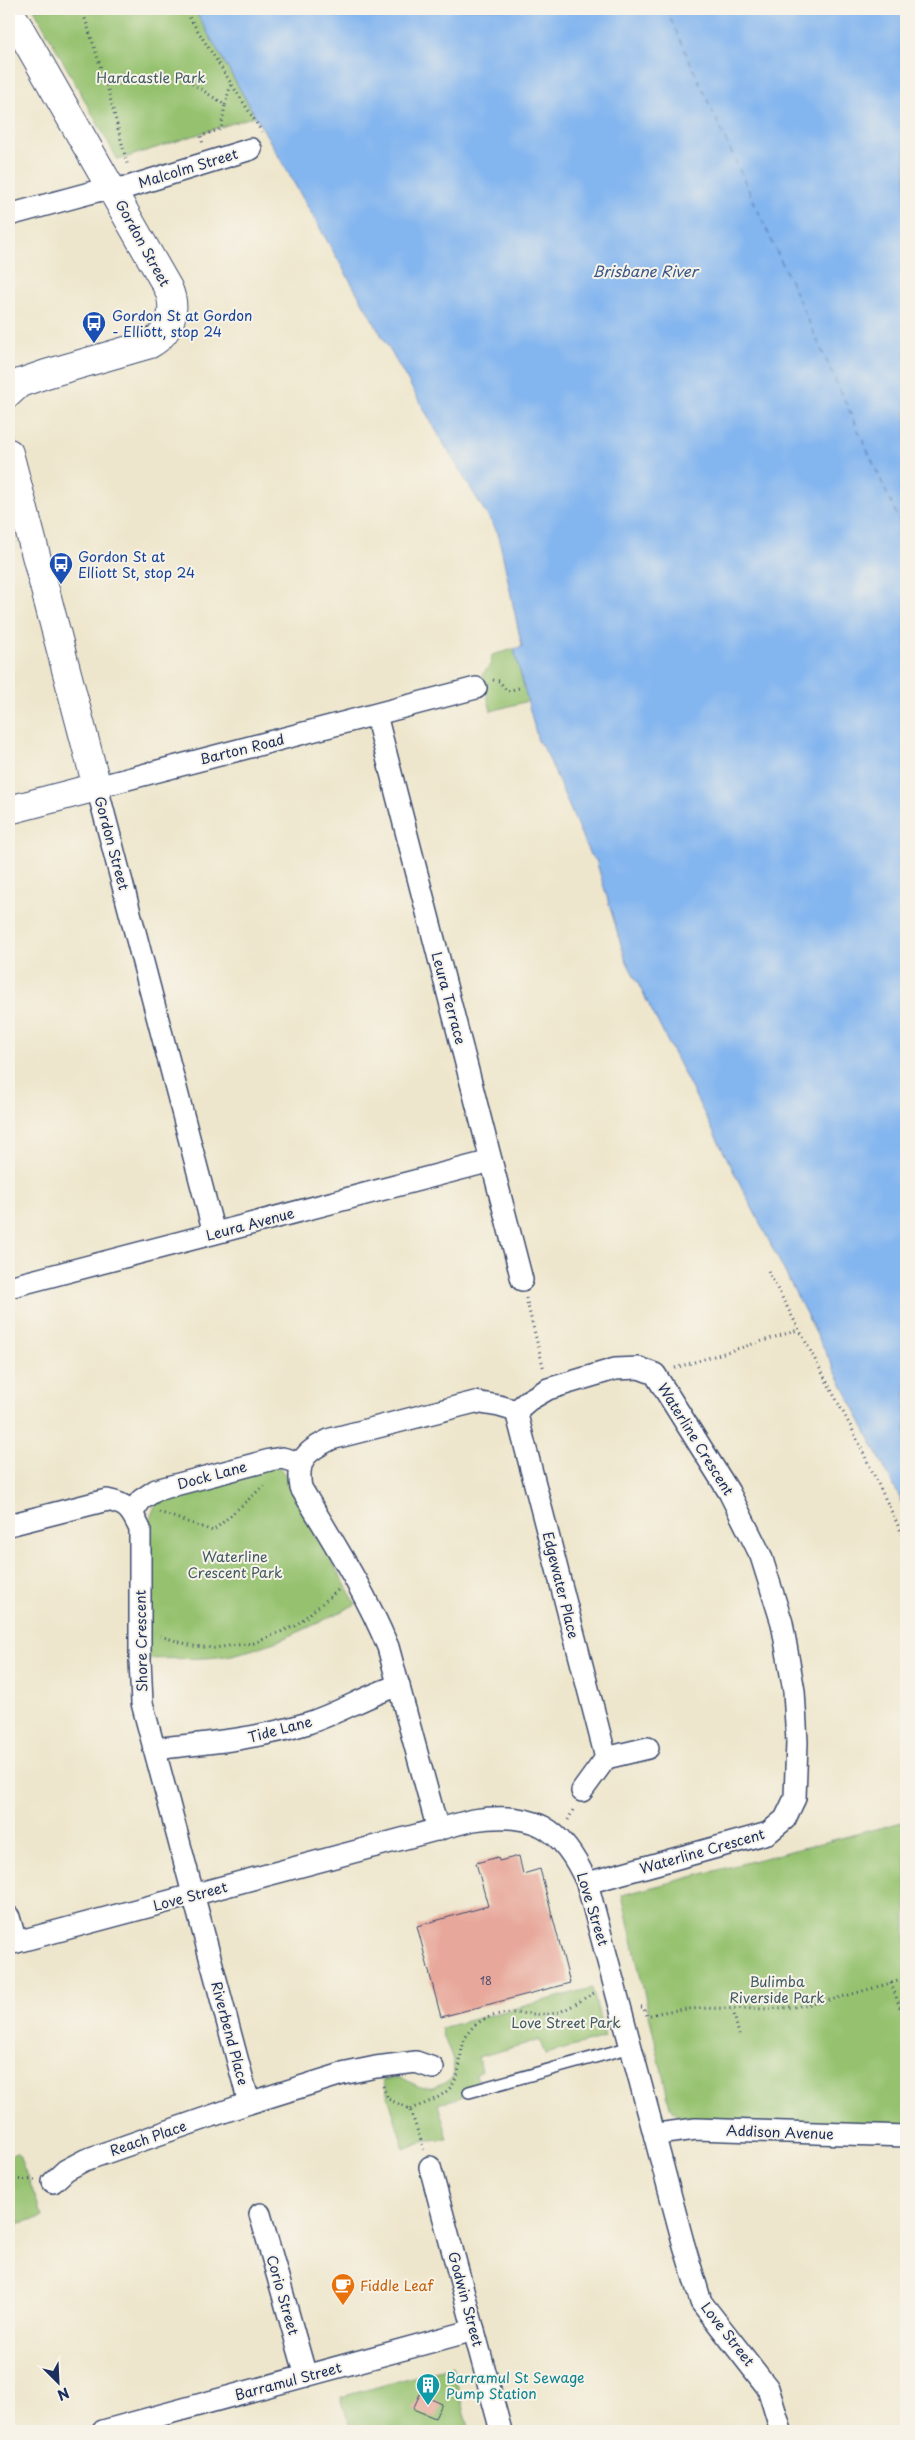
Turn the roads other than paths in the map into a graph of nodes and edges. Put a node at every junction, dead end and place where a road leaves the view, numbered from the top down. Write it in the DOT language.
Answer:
graph roads {
  1 [pos="9,10"];
  2 [pos="251,149"];
  3 [pos="120,180"];
  4 [pos="9,215"];
  5 [pos="9,393"];
  6 [pos="9,453"];
  7 [pos="16,509"];
  8 [pos="483,685"];
  9 [pos="376,715"];
  10 [pos="97,787"];
  11 [pos="9,810"];
  12 [pos="491,1161"];
  13 [pos="214,1233"];
  14 [pos="522,1280"];
  15 [pos="9,1287"];
  16 [pos="516,1411"];
  17 [pos="301,1463"];
  18 [pos="135,1509"];
  19 [pos="9,1525"];
  20 [pos="399,1685"];
  21 [pos="648,1748"];
  22 [pos="154,1749"];
  23 [pos="606,1758"];
  24 [pos="582,1792"];
  25 [pos="438,1830"];
  26 [pos="587,1883"];
  27 [pos="193,1895"];
  28 [pos="9,1917"];
  29 [pos="12,1943"];
  30 [pos="631,2047"];
  31 [pos="433,2068"];
  32 [pos="469,2092"];
  33 [pos="249,2103"];
  34 [pos="906,2136"];
  35 [pos="655,2137"];
  36 [pos="430,2167"];
  37 [pos="53,2182"];
  38 [pos="260,2214"];
  39 [pos="474,2330"];
  40 [pos="306,2376"];
  41 [pos="103,2431"];
  42 [pos="501,2431"];
  43 [pos="781,2431"];
  1 -- 3 [label="street, Gordon Street"];
  2 -- 3 [label="street, Malcolm Street"];
  3 -- 4 [label="street, Malcolm Street"];
  3 -- 5 [label="street, Gordon Street"];
  6 -- 7 [label="street, Gordon Street"];
  7 -- 10 [label="street, Gordon Street"];
  8 -- 9 [label="street, Barton Road"];
  9 -- 10 [label="street, Barton Road"];
  9 -- 12 [label="street, Leura Terrace"];
  10 -- 11 [label="street, Barton Road"];
  10 -- 13 [label="street, Gordon Street"];
  12 -- 13 [label="street, Leura Avenue"];
  12 -- 14 [label="street, Leura Terrace"];
  13 -- 15 [label="street, Leura Avenue"];
  16 -- 17 [label="street"];
  16 -- 23 [label="street, Edgewater Place"];
  16 -- 26 [label="street, Waterline Crescent"];
  17 -- 18 [label="street, Dock Lane"];
  17 -- 20 [label="street"];
  18 -- 19 [label="street"];
  18 -- 22 [label="street, Shore Crescent"];
  20 -- 22 [label="street, Tide Lane"];
  20 -- 25 [label="street"];
  21 -- 23 [label="street"];
  22 -- 27 [label="street, Shore Crescent"];
  23 -- 24 [label="street"];
  25 -- 26 [label="street, Love Street"];
  25 -- 27 [label="street, Love Street"];
  26 -- 30 [label="street, Love Street"];
  27 -- 29 [label="street, Love Street"];
  27 -- 33 [label="street, Riverbend Place"];
  28 -- 29 [label="street"];
  30 -- 32 [label="lane"];
  30 -- 35 [label="street, Love Street"];
  31 -- 33 [label="street, Riverbend Place"];
  33 -- 37 [label="street, Reach Place"];
  34 -- 35 [label="street, Addison Avenue"];
  35 -- 43 [label="street, Love Street"];
  36 -- 39 [label="street, Godwin Street"];
  38 -- 40 [label="street, Corio Street"];
  39 -- 40 [label="street, Barramul Street"];
  39 -- 42 [label="street, Godwin Street"];
  40 -- 41 [label="street, Barramul Street"];
}
